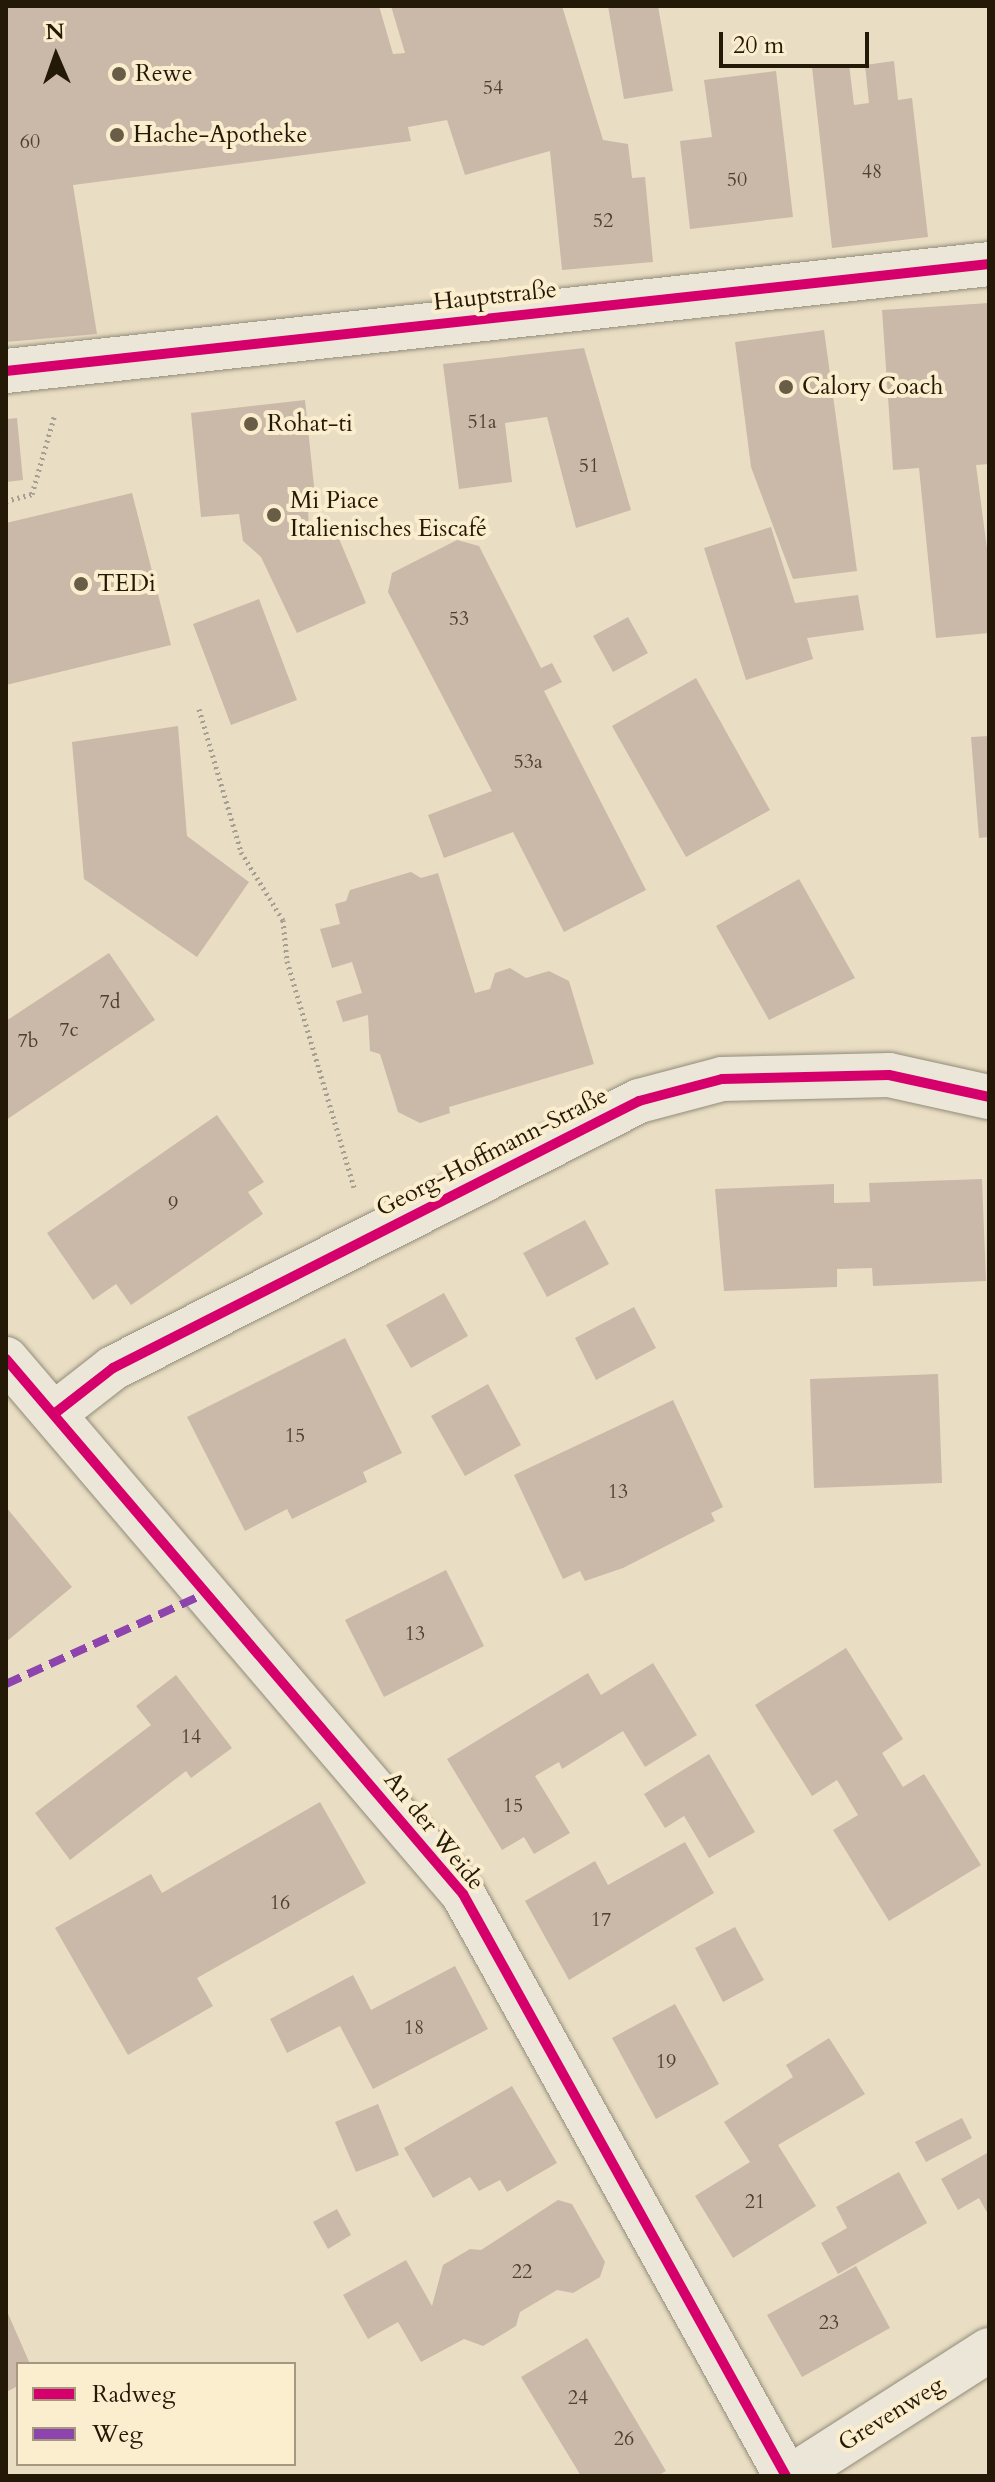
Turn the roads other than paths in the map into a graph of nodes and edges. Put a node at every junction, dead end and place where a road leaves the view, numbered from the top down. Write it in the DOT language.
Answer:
graph roads {
  1 [pos="989,264"];
  2 [pos="6,371"];
  3 [pos="987,1091"];
  4 [pos="6,1359"];
  5 [pos="54,1414"];
  6 [pos="989,2350"];
  7 [pos="786,2476"];
  8 [pos="792,2476"];
  1 -- 2 [label="street, Hauptstraße"];
  3 -- 5 [label="street, Georg-Hoffmann-Straße"];
  4 -- 5 [label="street, An der Weide"];
  5 -- 7 [label="street, An der Weide"];
  6 -- 8 [label="street, Grevenweg"];
}
